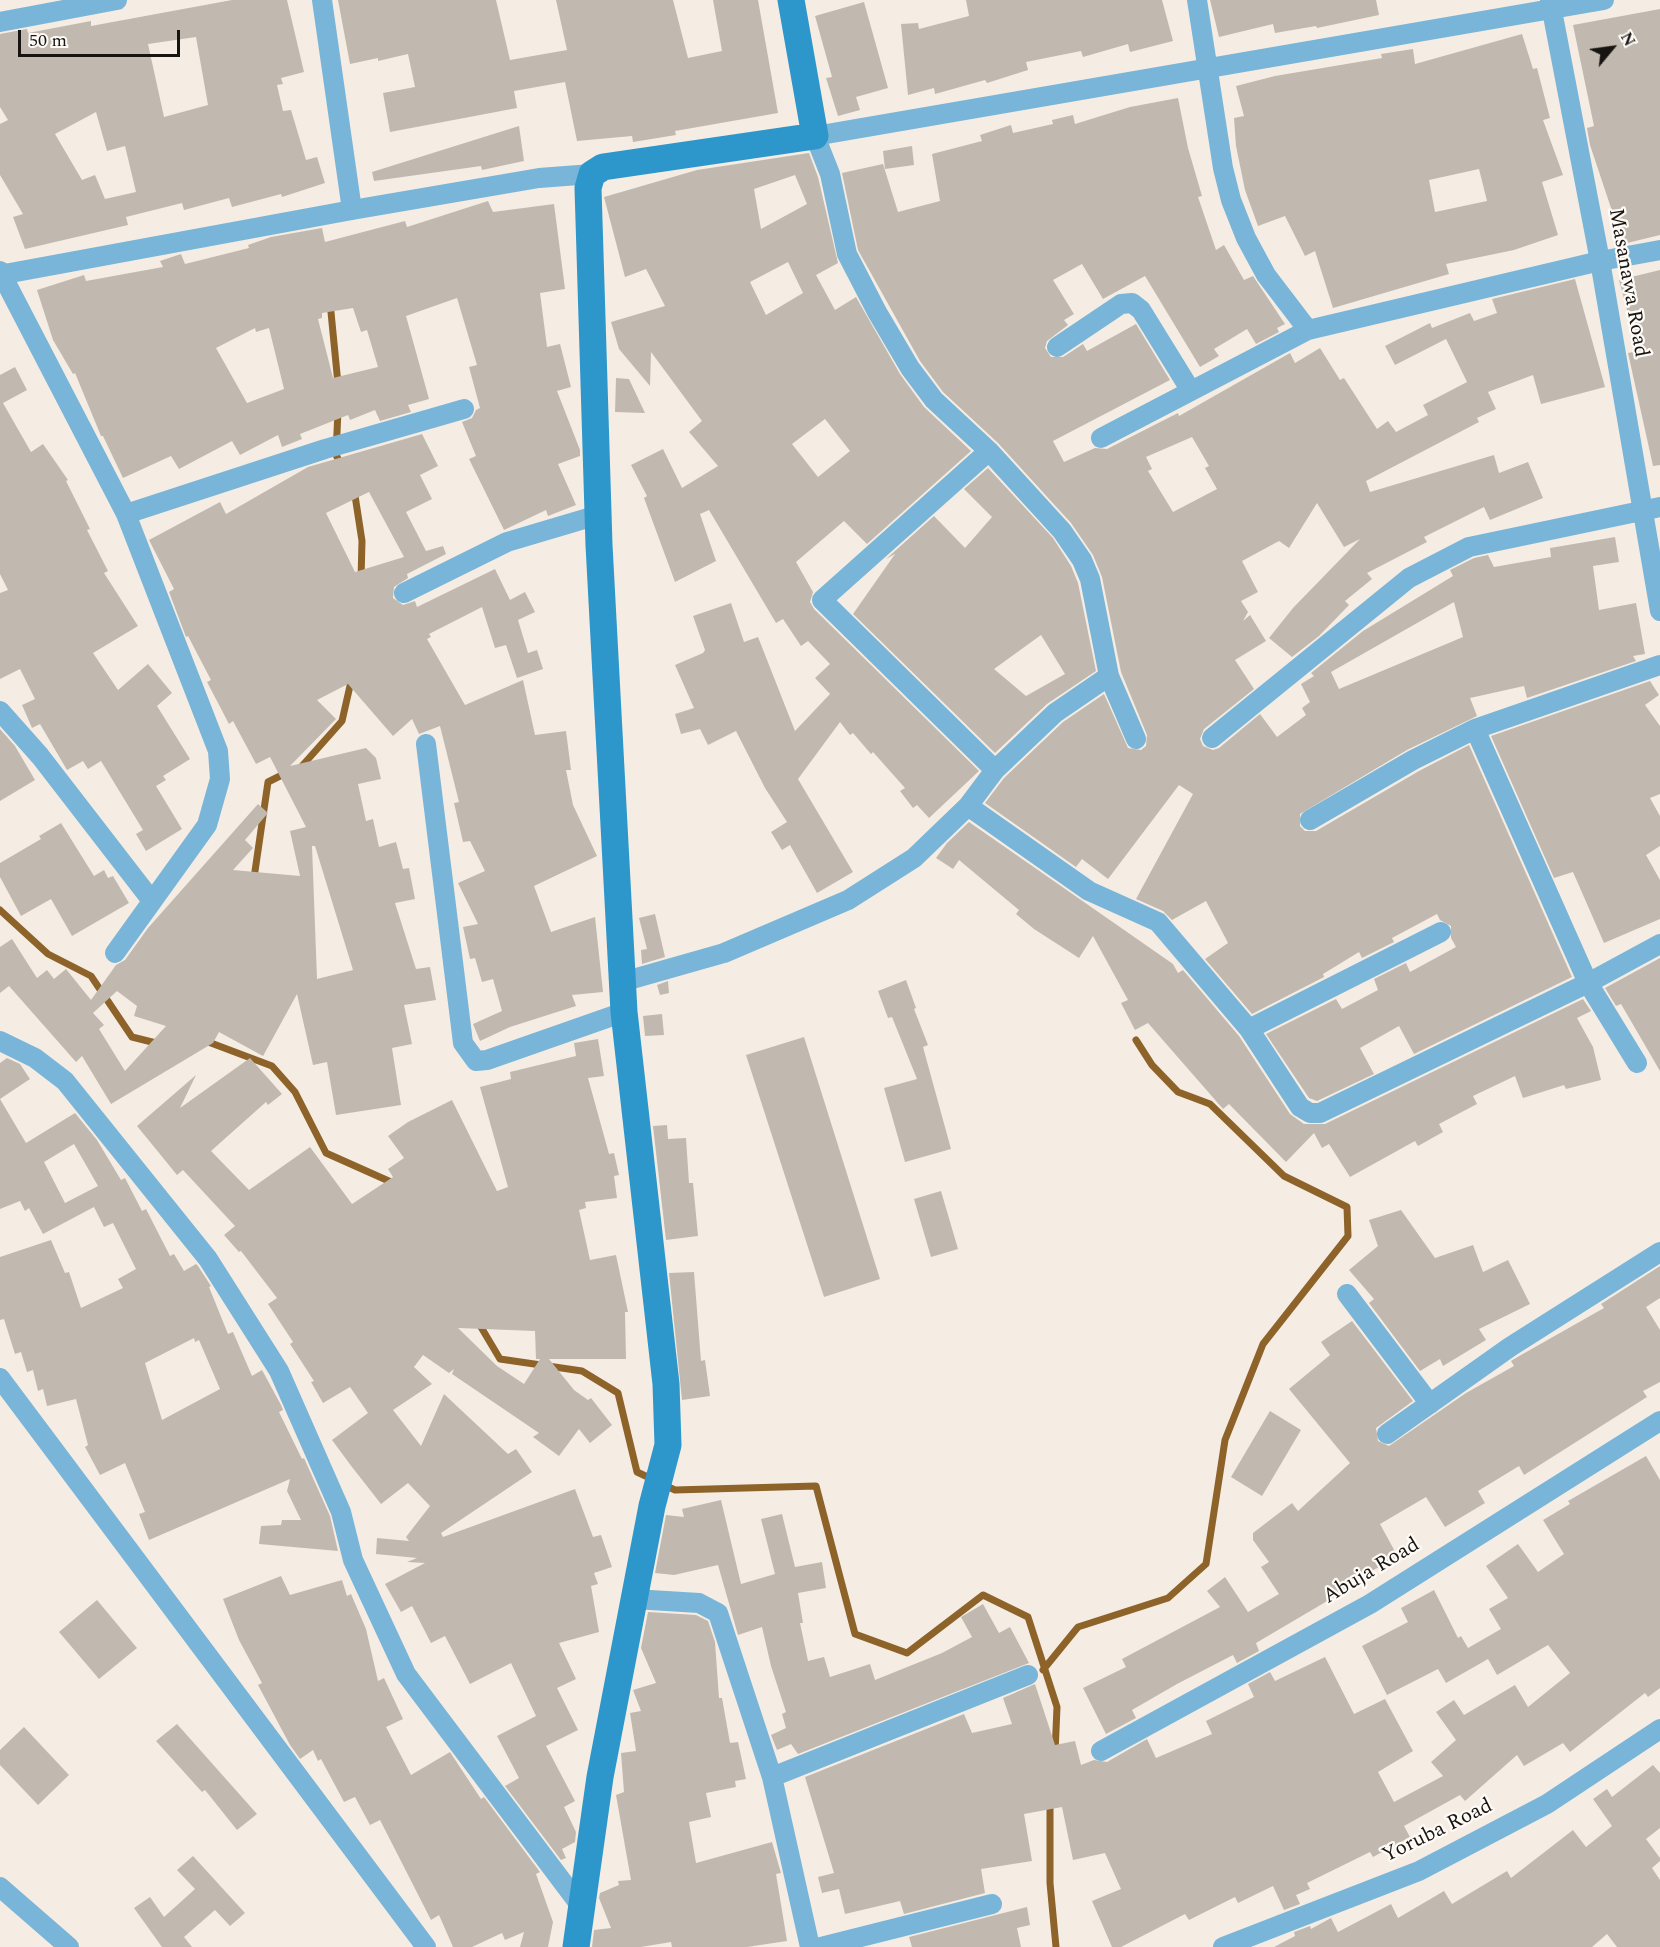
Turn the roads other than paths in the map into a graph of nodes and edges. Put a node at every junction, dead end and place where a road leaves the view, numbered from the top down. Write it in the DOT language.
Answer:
graph roads {
  1 [pos="117,0"];
  2 [pos="322,0"];
  3 [pos="791,0"];
  4 [pos="1197,0"];
  5 [pos="1604,0"];
  6 [pos="1551,5"];
  7 [pos="0,22"];
  8 [pos="1209,66"];
  9 [pos="815,136"];
  10 [pos="592,174"];
  11 [pos="352,210"];
  12 [pos="1660,250"];
  13 [pos="1600,261"];
  14 [pos="1,273"];
  15 [pos="1308,330"];
  16 [pos="1057,347"];
  17 [pos="1191,391"];
  18 [pos="465,409"];
  19 [pos="1101,438"];
  20 [pos="988,451"];
  21 [pos="1651,508"];
  22 [pos="126,514"];
  23 [pos="598,515"];
  24 [pos="404,593"];
  25 [pos="1660,611"];
  26 [pos="1660,664"];
  27 [pos="1109,676"];
  28 [pos="0,711"];
  29 [pos="1475,729"];
  30 [pos="1212,738"];
  31 [pos="1136,739"];
  32 [pos="426,744"];
  33 [pos="995,770"];
  34 [pos="968,806"];
  35 [pos="1310,820"];
  36 [pos="152,901"];
  37 [pos="1441,932"];
  38 [pos="1660,944"];
  39 [pos="115,952"];
  40 [pos="622,982"];
  41 [pos="1588,984"];
  42 [pos="624,1012"];
  43 [pos="1249,1029"];
  44 [pos="0,1041"];
  45 [pos="1637,1063"];
  46 [pos="1660,1252"];
  47 [pos="1347,1294"];
  48 [pos="0,1378"];
  49 [pos="1430,1404"];
  50 [pos="1660,1421"];
  51 [pos="1387,1434"];
  52 [pos="634,1599"];
  53 [pos="1028,1675"];
  54 [pos="1660,1729"];
  55 [pos="1101,1751"];
  56 [pos="772,1777"];
  57 [pos="0,1887"];
  58 [pos="992,1904"];
  59 [pos="583,1909"];
  60 [pos="69,1947"];
  61 [pos="426,1947"];
  62 [pos="576,1947"];
  63 [pos="810,1947"];
  64 [pos="821,1947"];
  65 [pos="1222,1947"];
  1 -- 7 [label="street"];
  2 -- 11 [label="street"];
  3 -- 9 [label="street"];
  4 -- 8 [label="street"];
  5 -- 6 [label="street"];
  6 -- 8 [label="street"];
  6 -- 13 [label="street, Masanawa Road"];
  8 -- 9 [label="street"];
  8 -- 15 [label="street"];
  9 -- 10 [label="street"];
  9 -- 20 [label="street"];
  10 -- 11 [label="street"];
  10 -- 23 [label="street"];
  11 -- 14 [label="street"];
  12 -- 13 [label="street"];
  13 -- 15 [label="street"];
  13 -- 21 [label="street, Masanawa Road"];
  14 -- 22 [label="street"];
  15 -- 17 [label="street"];
  16 -- 17 [label="street"];
  17 -- 19 [label="street"];
  18 -- 22 [label="street"];
  20 -- 27 [label="street"];
  20 -- 33 [label="street"];
  21 -- 25 [label="street, Masanawa Road"];
  21 -- 30 [label="street"];
  22 -- 36 [label="street"];
  23 -- 24 [label="street"];
  23 -- 40 [label="street"];
  26 -- 29 [label="street"];
  27 -- 31 [label="street"];
  27 -- 33 [label="street"];
  28 -- 36 [label="street"];
  29 -- 35 [label="street"];
  29 -- 41 [label="street"];
  32 -- 42 [label="street"];
  33 -- 34 [label="street"];
  34 -- 40 [label="street"];
  34 -- 43 [label="street"];
  36 -- 39 [label="street"];
  37 -- 43 [label="street"];
  38 -- 41 [label="street"];
  40 -- 42 [label="street"];
  41 -- 43 [label="street"];
  41 -- 45 [label="street"];
  42 -- 52 [label="street"];
  44 -- 59 [label="street"];
  46 -- 49 [label="street"];
  47 -- 49 [label="street"];
  48 -- 61 [label="street"];
  49 -- 51 [label="street"];
  50 -- 55 [label="street, Abuja Road"];
  52 -- 56 [label="street"];
  52 -- 59 [label="street"];
  53 -- 56 [label="street"];
  54 -- 65 [label="street, Yoruba Road"];
  56 -- 63 [label="street"];
  57 -- 60 [label="street"];
  58 -- 64 [label="street"];
  59 -- 62 [label="street"];
}
